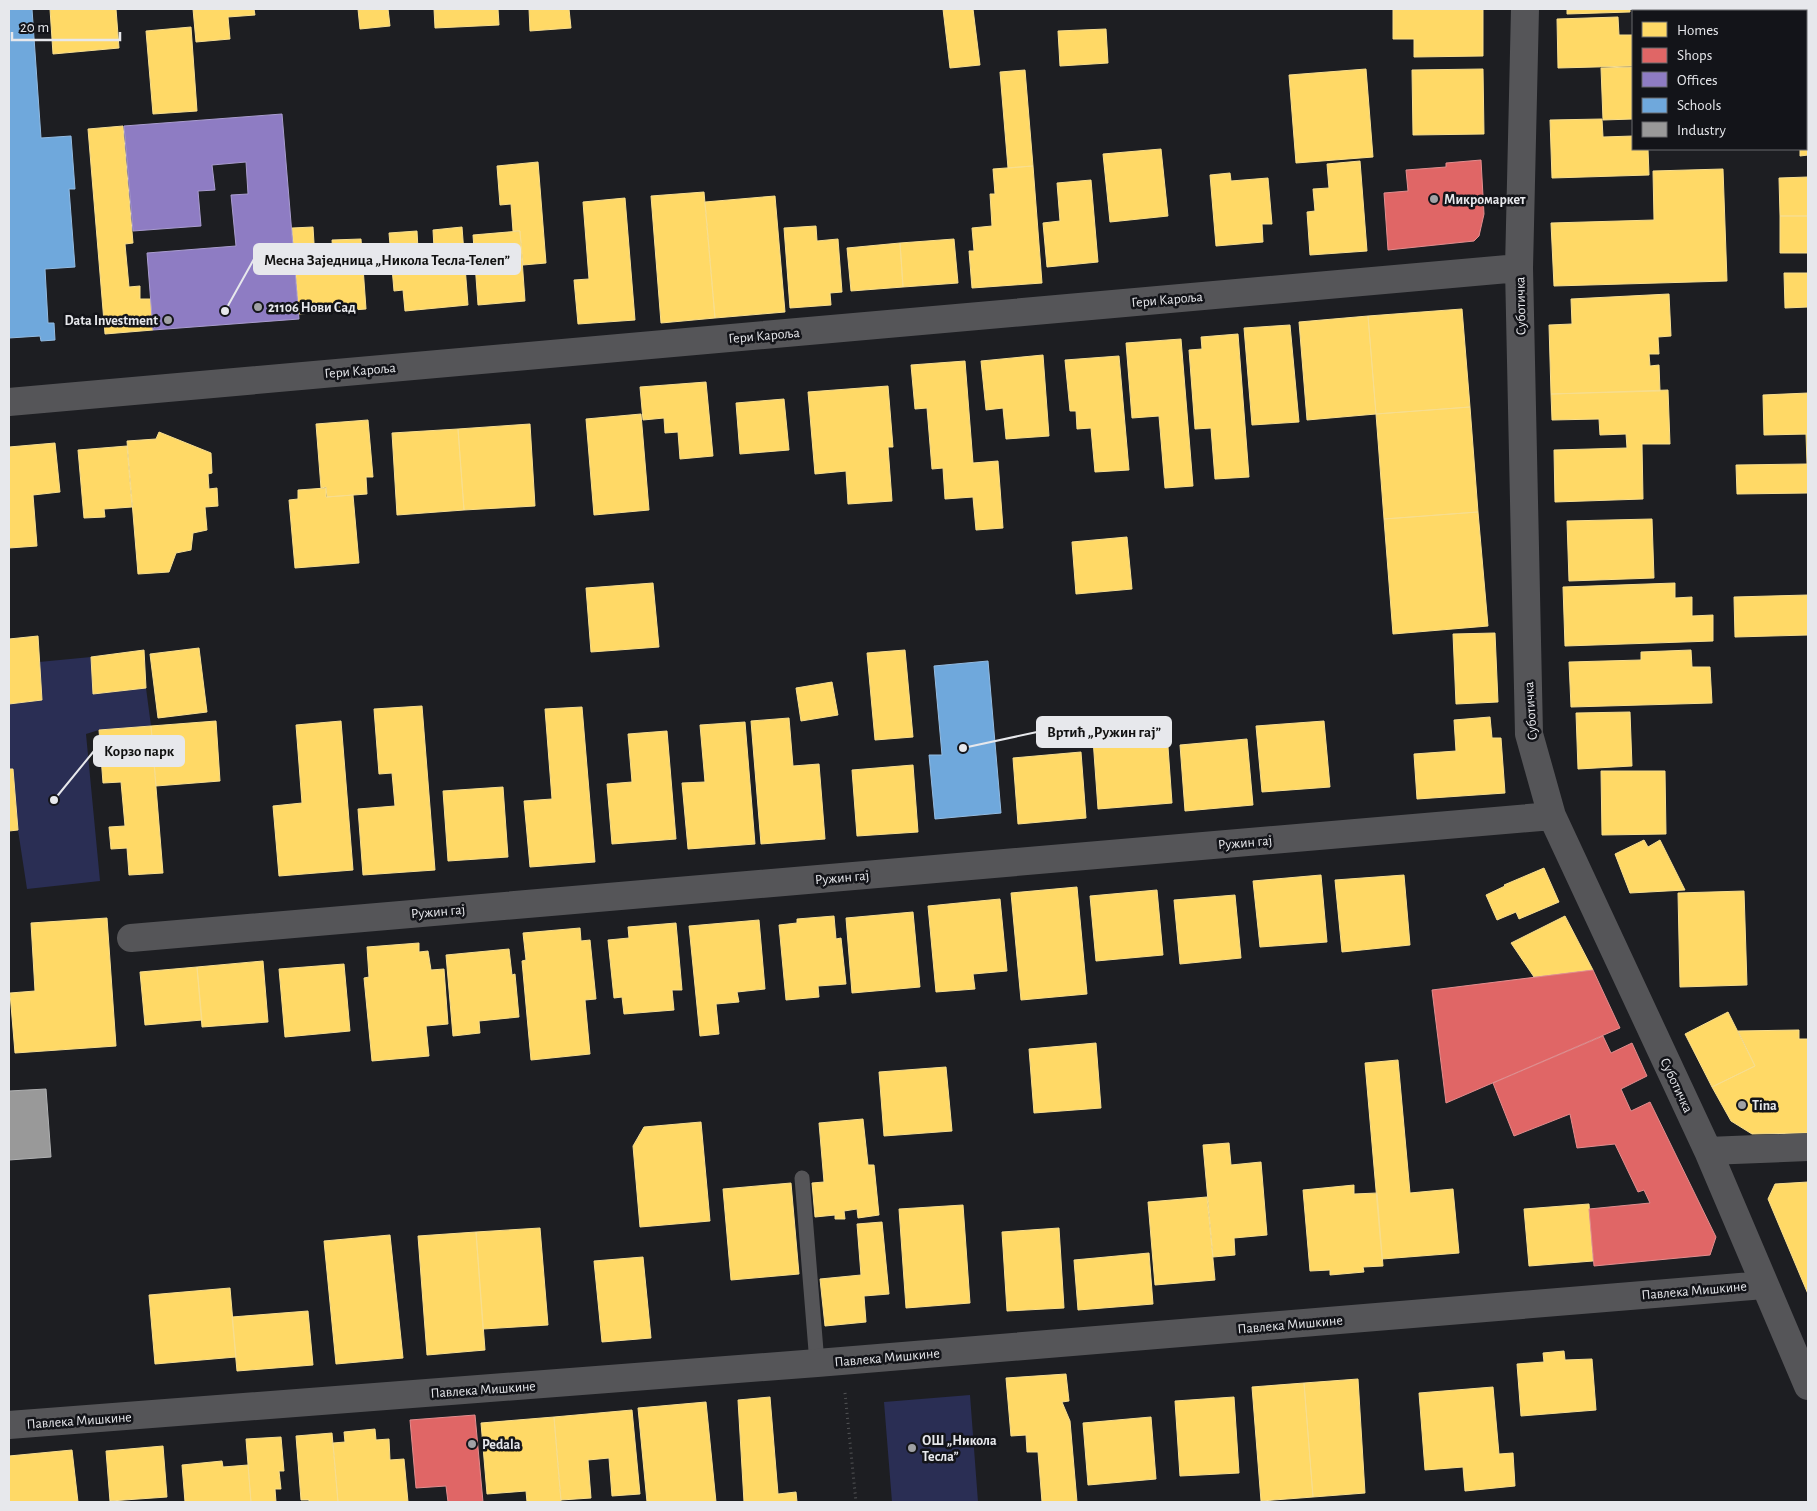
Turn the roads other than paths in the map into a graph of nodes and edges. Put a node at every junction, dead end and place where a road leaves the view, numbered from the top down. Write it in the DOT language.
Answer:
graph roads {
  1 [pos="1525,9"];
  2 [pos="1519,268"];
  3 [pos="9,402"];
  4 [pos="1552,816"];
  5 [pos="131,938"];
  6 [pos="1808,1147"];
  7 [pos="1708,1150"];
  8 [pos="802,1178"];
  9 [pos="1764,1284"];
  10 [pos="829,1361"];
  11 [pos="1808,1386"];
  12 [pos="9,1426"];
  1 -- 2 [label="street, Суботичка"];
  2 -- 3 [label="street, Гери Кароља"];
  2 -- 4 [label="street, Суботичка"];
  4 -- 5 [label="street, Ружин гај"];
  4 -- 7 [label="street, Суботичка"];
  6 -- 7 [label="street"];
  7 -- 9 [label="street, Суботичка"];
  8 -- 10 [label="lane"];
  9 -- 10 [label="street, Павлека Мишкине"];
  9 -- 11 [label="street, Суботичка"];
  10 -- 12 [label="street, Павлека Мишкине"];
}
